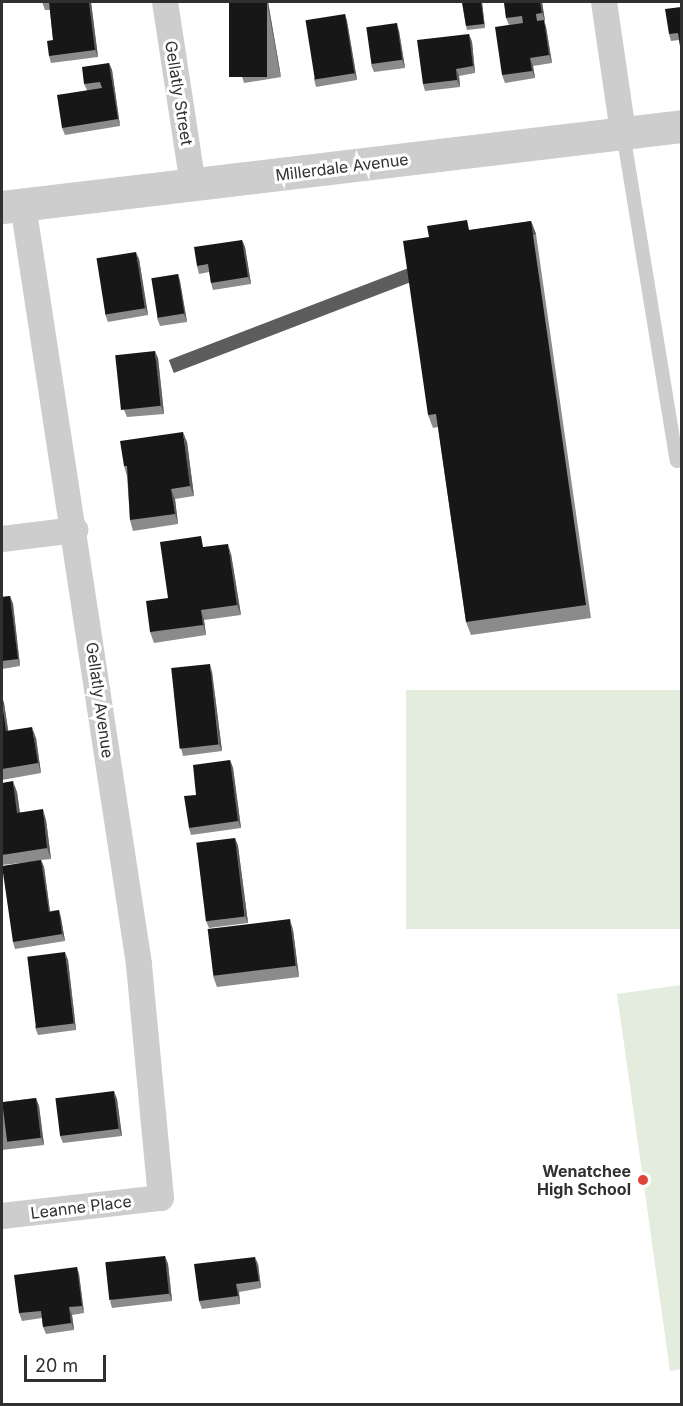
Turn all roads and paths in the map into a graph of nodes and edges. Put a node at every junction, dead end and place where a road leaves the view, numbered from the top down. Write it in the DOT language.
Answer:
graph roads {
  1 [pos="165,2"];
  2 [pos="604,2"];
  3 [pos="681,126"];
  4 [pos="623,132"];
  5 [pos="193,185"];
  6 [pos="12,206"];
  7 [pos="681,460"];
  8 [pos="75,530"];
  9 [pos="2,539"];
  10 [pos="161,1198"];
  11 [pos="2,1216"];
  1 -- 5 [label="street, Gellatly Street"];
  2 -- 4 [label="street"];
  3 -- 4 [label="street, Millerdale Avenue"];
  4 -- 5 [label="street, Millerdale Avenue"];
  4 -- 7 [label="lane"];
  5 -- 6 [label="street, Millerdale Avenue"];
  6 -- 8 [label="street, Gellatly Avenue"];
  8 -- 9 [label="street"];
  8 -- 10 [label="street, Gellatly Avenue"];
  10 -- 11 [label="street, Leanne Place"];
}
